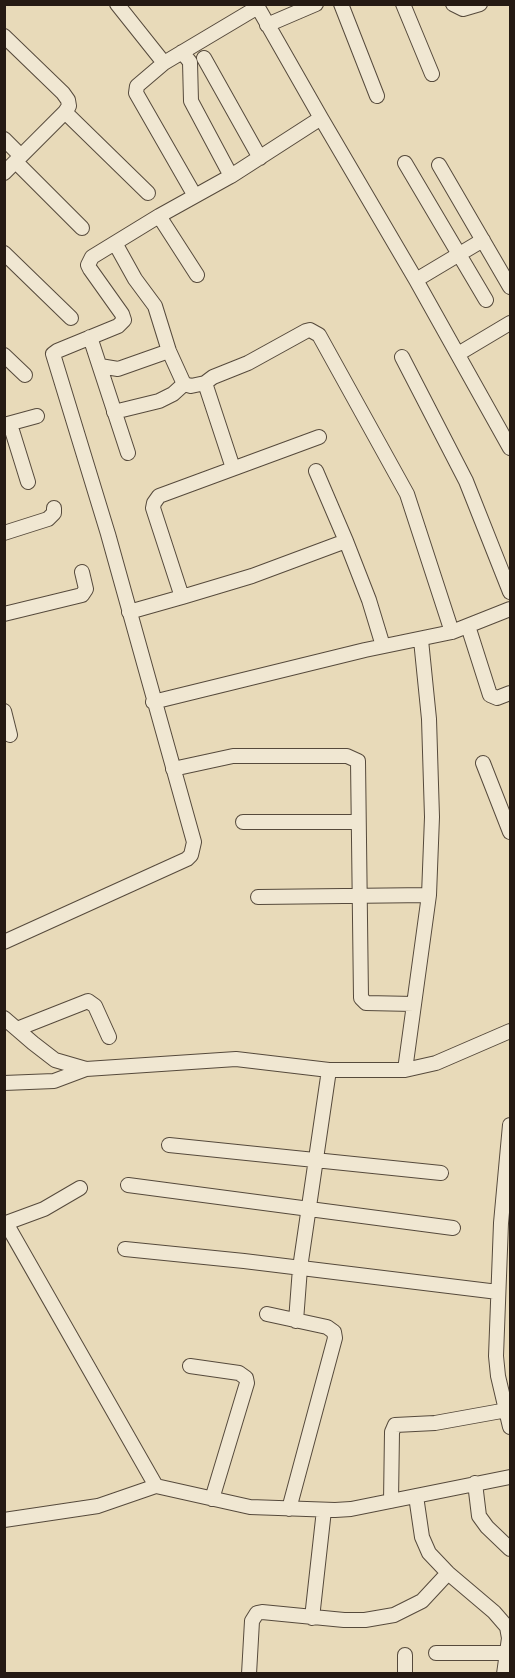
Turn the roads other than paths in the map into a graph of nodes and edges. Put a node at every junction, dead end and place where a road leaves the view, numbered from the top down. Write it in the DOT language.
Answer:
graph roads {
  1 [pos="316,4"];
  2 [pos="341,4"];
  3 [pos="403,4"];
  4 [pos="453,4"];
  5 [pos="480,4"];
  6 [pos="120,5"];
  7 [pos="257,6"];
  8 [pos="267,25"];
  9 [pos="212,33"];
  10 [pos="4,36"];
  11 [pos="182,52"];
  12 [pos="204,58"];
  13 [pos="164,63"];
  14 [pos="191,69"];
  15 [pos="432,74"];
  16 [pos="377,96"];
  17 [pos="65,112"];
  18 [pos="321,118"];
  19 [pos="4,139"];
  20 [pos="260,158"];
  21 [pos="19,159"];
  22 [pos="405,163"];
  23 [pos="439,165"];
  24 [pos="4,173"];
  25 [pos="231,176"];
  26 [pos="148,193"];
  27 [pos="195,196"];
  28 [pos="159,216"];
  29 [pos="82,228"];
  30 [pos="483,240"];
  31 [pos="115,243"];
  32 [pos="4,253"];
  33 [pos="459,254"];
  34 [pos="197,275"];
  35 [pos="416,280"];
  36 [pos="510,288"];
  37 [pos="486,300"];
  38 [pos="71,318"];
  39 [pos="510,323"];
  40 [pos="90,337"];
  41 [pos="169,351"];
  42 [pos="458,354"];
  43 [pos="4,355"];
  44 [pos="402,357"];
  45 [pos="100,366"];
  46 [pos="25,375"];
  47 [pos="205,383"];
  48 [pos="184,384"];
  49 [pos="114,412"];
  50 [pos="37,416"];
  51 [pos="7,424"];
  52 [pos="319,437"];
  53 [pos="510,448"];
  54 [pos="128,453"];
  55 [pos="233,468"];
  56 [pos="316,471"];
  57 [pos="28,482"];
  58 [pos="54,508"];
  59 [pos="4,533"];
  60 [pos="346,541"];
  61 [pos="82,572"];
  62 [pos="510,592"];
  63 [pos="182,597"];
  64 [pos="510,609"];
  65 [pos="129,612"];
  66 [pos="4,614"];
  67 [pos="468,626"];
  68 [pos="452,632"];
  69 [pos="420,640"];
  70 [pos="382,646"];
  71 [pos="510,693"];
  72 [pos="153,702"];
  73 [pos="4,711"];
  74 [pos="10,735"];
  75 [pos="483,763"];
  76 [pos="173,769"];
  77 [pos="243,822"];
  78 [pos="358,822"];
  79 [pos="510,832"];
  80 [pos="429,895"];
  81 [pos="358,896"];
  82 [pos="258,897"];
  83 [pos="4,942"];
  84 [pos="414,1004"];
  85 [pos="4,1018"];
  86 [pos="17,1029"];
  87 [pos="510,1031"];
  88 [pos="109,1037"];
  89 [pos="86,1069"];
  90 [pos="329,1070"];
  91 [pos="405,1070"];
  92 [pos="4,1083"];
  93 [pos="510,1125"];
  94 [pos="169,1145"];
  95 [pos="509,1153"];
  96 [pos="317,1159"];
  97 [pos="441,1173"];
  98 [pos="128,1185"];
  99 [pos="80,1188"];
  100 [pos="310,1208"];
  101 [pos="5,1223"];
  102 [pos="453,1228"];
  103 [pos="125,1250"];
  104 [pos="300,1268"];
  105 [pos="498,1292"];
  106 [pos="267,1314"];
  107 [pos="296,1320"];
  108 [pos="190,1366"];
  109 [pos="507,1410"];
  110 [pos="510,1427"];
  111 [pos="510,1477"];
  112 [pos="475,1483"];
  113 [pos="156,1486"];
  114 [pos="416,1496"];
  115 [pos="212,1499"];
  116 [pos="391,1501"];
  117 [pos="289,1509"];
  118 [pos="324,1510"];
  119 [pos="4,1520"];
  120 [pos="510,1549"];
  121 [pos="448,1573"];
  122 [pos="312,1618"];
  123 [pos="508,1627"];
  124 [pos="436,1653"];
  125 [pos="507,1653"];
  126 [pos="405,1655"];
  127 [pos="249,1674"];
  128 [pos="405,1674"];
  129 [pos="504,1674"];
  1 -- 8 [label="street"];
  2 -- 16 [label="street"];
  3 -- 15 [label="street"];
  4 -- 5 [label="street"];
  6 -- 13 [label="street"];
  7 -- 8 [label="street"];
  7 -- 9 [label="street"];
  8 -- 18 [label="street"];
  9 -- 11 [label="street"];
  9 -- 12 [label="street"];
  10 -- 17 [label="street"];
  11 -- 13 [label="street"];
  11 -- 14 [label="street"];
  12 -- 14 [label="street"];
  12 -- 20 [label="street"];
  13 -- 27 [label="street"];
  14 -- 25 [label="street"];
  17 -- 21 [label="street"];
  17 -- 26 [label="street"];
  18 -- 20 [label="street"];
  18 -- 35 [label="street"];
  19 -- 21 [label="street"];
  20 -- 25 [label="street"];
  21 -- 24 [label="street"];
  21 -- 29 [label="street"];
  22 -- 33 [label="street"];
  23 -- 30 [label="street"];
  25 -- 27 [label="street"];
  27 -- 28 [label="street"];
  28 -- 31 [label="street"];
  28 -- 34 [label="street"];
  30 -- 33 [label="street"];
  30 -- 36 [label="street"];
  31 -- 40 [label="street"];
  31 -- 41 [label="street"];
  32 -- 38 [label="street"];
  33 -- 35 [label="street"];
  33 -- 37 [label="street"];
  35 -- 42 [label="street"];
  39 -- 42 [label="street"];
  40 -- 45 [label="street"];
  40 -- 65 [label="street"];
  41 -- 45 [label="street"];
  41 -- 48 [label="street"];
  42 -- 53 [label="street"];
  43 -- 46 [label="street"];
  44 -- 62 [label="street"];
  45 -- 49 [label="street"];
  47 -- 48 [label="street"];
  47 -- 55 [label="street"];
  47 -- 68 [label="street"];
  48 -- 49 [label="street"];
  49 -- 54 [label="street"];
  50 -- 51 [label="street"];
  51 -- 57 [label="street"];
  52 -- 55 [label="street"];
  55 -- 63 [label="street"];
  56 -- 60 [label="street"];
  58 -- 59 [label="street"];
  60 -- 63 [label="street"];
  60 -- 70 [label="street"];
  61 -- 66 [label="street"];
  63 -- 65 [label="street"];
  64 -- 67 [label="street"];
  65 -- 72 [label="street"];
  67 -- 68 [label="street"];
  67 -- 71 [label="street"];
  68 -- 69 [label="street"];
  69 -- 70 [label="street"];
  69 -- 80 [label="street"];
  70 -- 72 [label="street"];
  72 -- 76 [label="street"];
  73 -- 74 [label="street"];
  75 -- 79 [label="street"];
  76 -- 78 [label="street"];
  76 -- 83 [label="street"];
  77 -- 78 [label="street"];
  78 -- 81 [label="street"];
  80 -- 81 [label="street"];
  80 -- 84 [label="street"];
  81 -- 82 [label="street"];
  81 -- 84 [label="street"];
  84 -- 91 [label="street"];
  85 -- 86 [label="street"];
  86 -- 88 [label="street"];
  86 -- 89 [label="street"];
  87 -- 91 [label="street"];
  89 -- 90 [label="street"];
  89 -- 92 [label="street"];
  90 -- 91 [label="street"];
  90 -- 96 [label="street"];
  93 -- 95 [label="street"];
  94 -- 96 [label="street"];
  95 -- 105 [label="street"];
  96 -- 97 [label="street"];
  96 -- 100 [label="street"];
  98 -- 100 [label="street"];
  99 -- 101 [label="street"];
  100 -- 102 [label="street"];
  100 -- 104 [label="street"];
  101 -- 113 [label="street"];
  103 -- 104 [label="street"];
  104 -- 105 [label="street"];
  104 -- 107 [label="street"];
  105 -- 109 [label="street"];
  106 -- 107 [label="street"];
  107 -- 117 [label="street"];
  108 -- 115 [label="street"];
  109 -- 110 [label="street"];
  109 -- 116 [label="street"];
  111 -- 112 [label="street"];
  112 -- 114 [label="street"];
  112 -- 120 [label="street"];
  113 -- 115 [label="street"];
  113 -- 119 [label="street"];
  114 -- 116 [label="street"];
  114 -- 121 [label="street"];
  115 -- 117 [label="street"];
  116 -- 118 [label="street"];
  117 -- 118 [label="street"];
  118 -- 122 [label="street"];
  121 -- 122 [label="street"];
  121 -- 123 [label="street"];
  122 -- 127 [label="street"];
  123 -- 125 [label="street"];
  124 -- 125 [label="street"];
  125 -- 129 [label="street"];
  126 -- 128 [label="street"];
}
